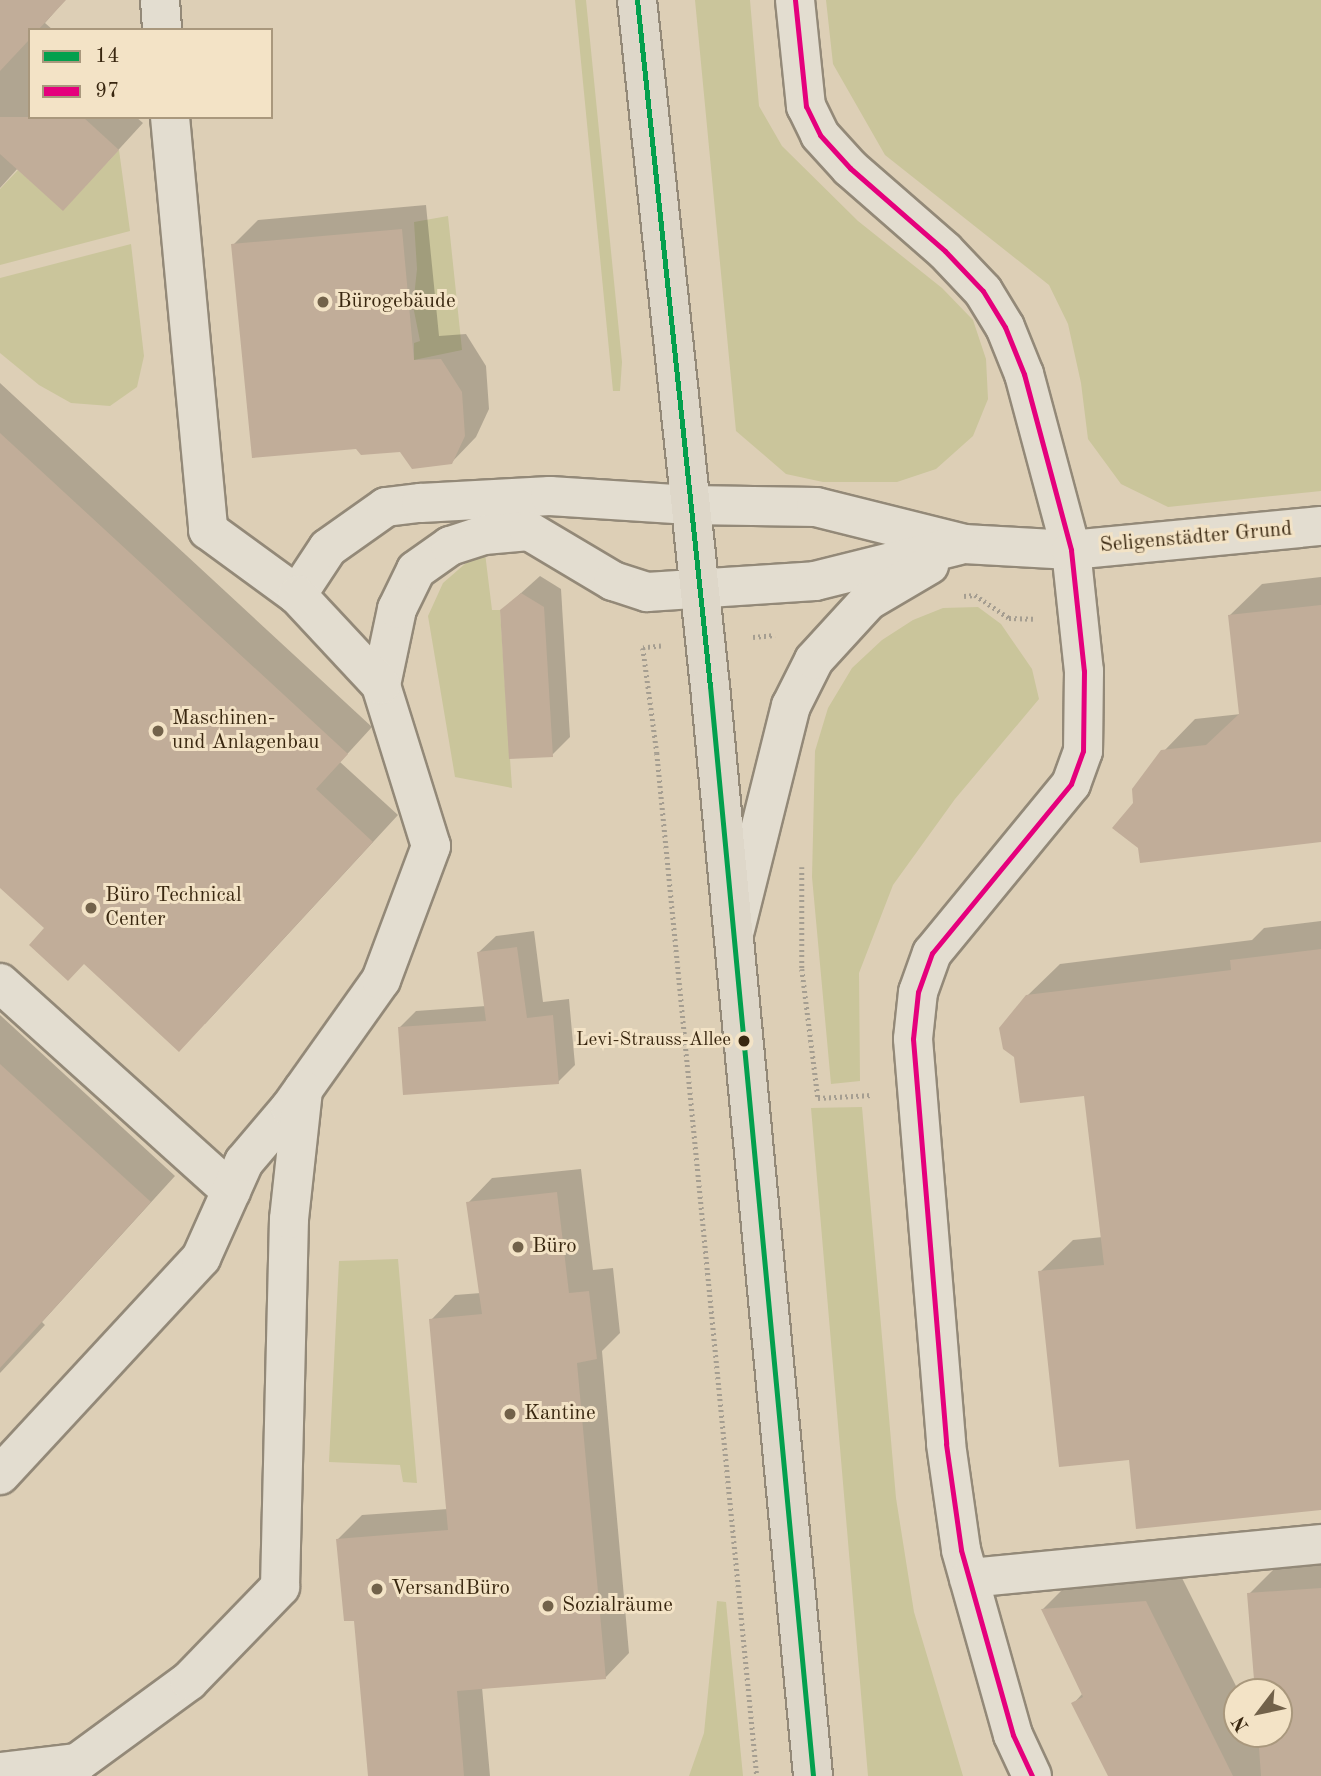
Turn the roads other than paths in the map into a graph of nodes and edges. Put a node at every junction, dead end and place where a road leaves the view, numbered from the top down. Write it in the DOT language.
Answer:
graph roads {
  1 [pos="160,0"];
  2 [pos="637,0"];
  3 [pos="795,0"];
  4 [pos="162,28"];
  5 [pos="170,119"];
  6 [pos="690,505"];
  7 [pos="1321,526"];
  8 [pos="964,544"];
  9 [pos="1071,550"];
  10 [pos="700,589"];
  11 [pos="297,595"];
  12 [pos="381,685"];
  13 [pos="734,937"];
  14 [pos="0,983"];
  15 [pos="296,1098"];
  16 [pos="231,1191"];
  17 [pos="0,1475"];
  18 [pos="1321,1544"];
  19 [pos="969,1578"];
  20 [pos="61,1769"];
  21 [pos="811,1769"];
  22 [pos="0,1772"];
  23 [pos="1032,1776"];
  1 -- 4 [label="street"];
  2 -- 6 [label="main road"];
  3 -- 9 [label="street"];
  5 -- 11 [label="street"];
  6 -- 8 [label="street, Seligenstädter Grund"];
  6 -- 10 [label="main road"];
  6 -- 11 [label="street, Seligenstädter Grund"];
  7 -- 9 [label="street, Seligenstädter Grund"];
  8 -- 9 [label="street, Seligenstädter Grund"];
  8 -- 10 [label="street"];
  8 -- 13 [label="street"];
  9 -- 19 [label="street, Seligenstädter Grund"];
  10 -- 12 [label="street"];
  10 -- 13 [label="main road"];
  11 -- 12 [label="street"];
  12 -- 15 [label="street"];
  13 -- 21 [label="main road"];
  14 -- 16 [label="street"];
  15 -- 16 [label="street"];
  15 -- 20 [label="street"];
  16 -- 17 [label="street"];
  18 -- 19 [label="street"];
  19 -- 23 [label="street, Seligenstädter Grund"];
  20 -- 22 [label="street"];
}
